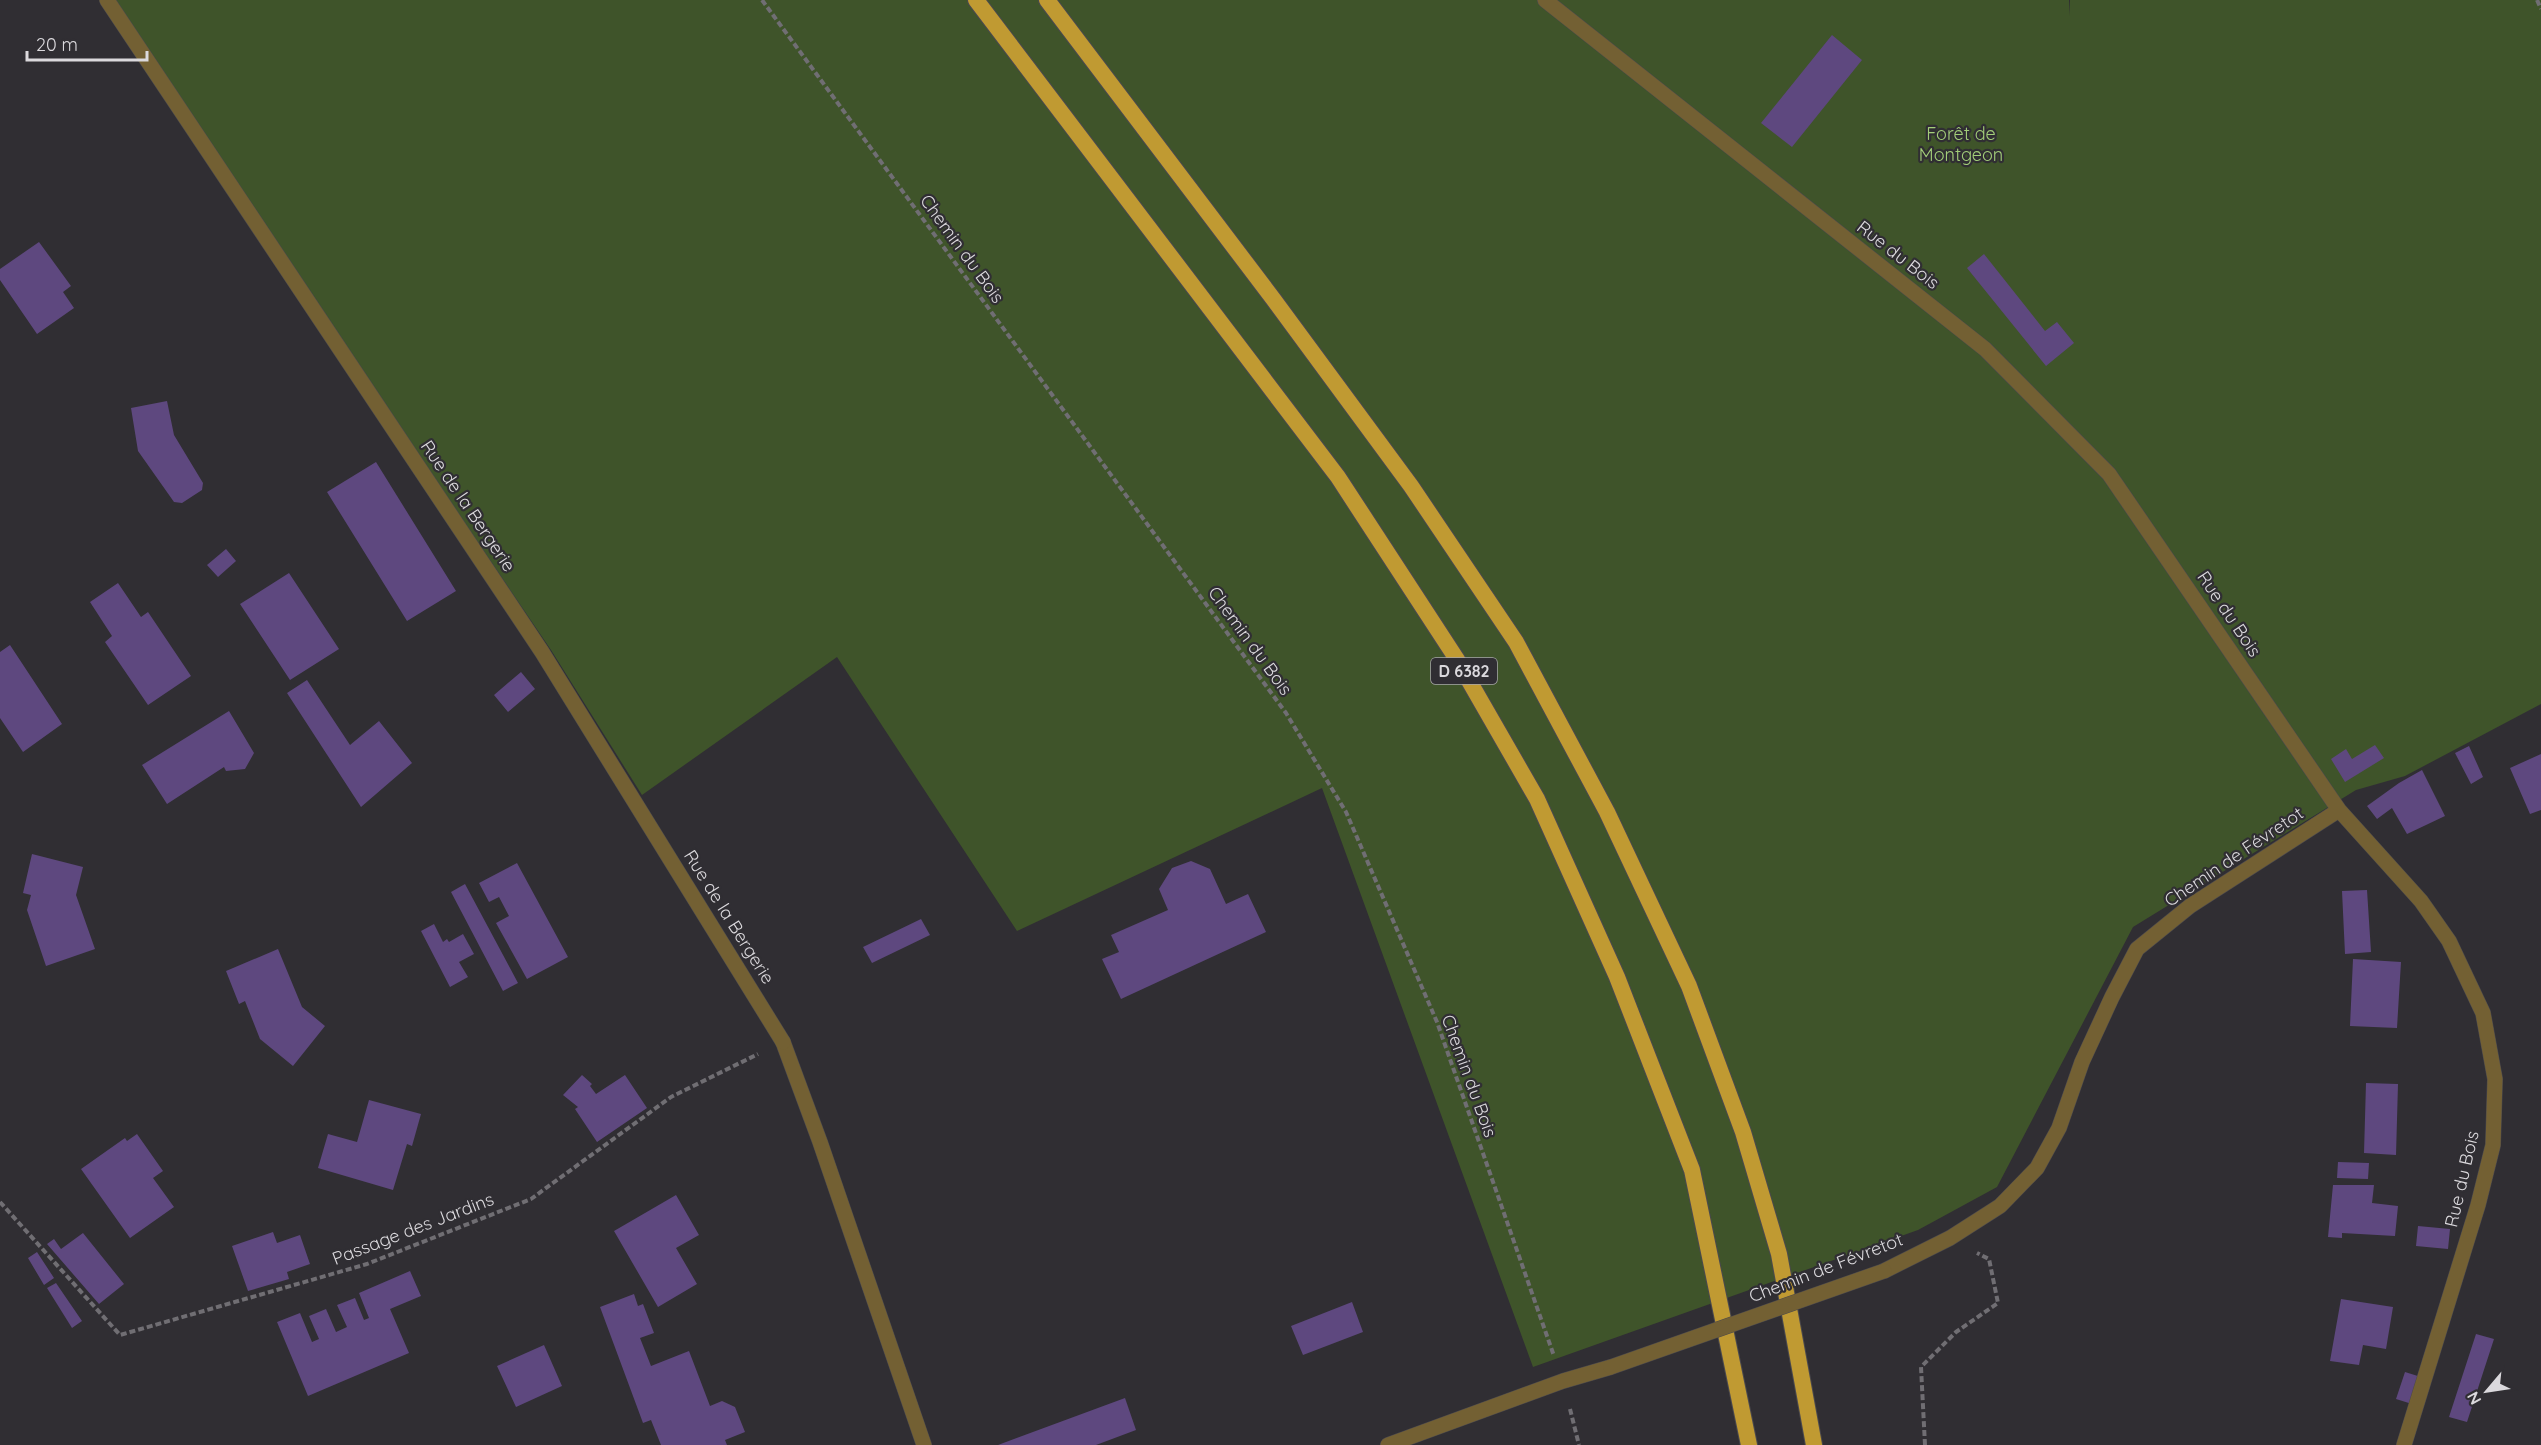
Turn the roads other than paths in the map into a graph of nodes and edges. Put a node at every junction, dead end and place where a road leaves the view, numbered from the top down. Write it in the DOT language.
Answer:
graph roads {
  1 [pos="107,0"];
  2 [pos="976,0"];
  3 [pos="1047,0"];
  4 [pos="1545,0"];
  5 [pos="2339,810"];
  6 [pos="924,1445"];
  7 [pos="1388,1445"];
  8 [pos="1749,1445"];
  9 [pos="1814,1445"];
  10 [pos="2404,1445"];
  1 -- 6 [label="street, Rue de la Bergerie"];
  2 -- 8 [label="highway, D 6382"];
  3 -- 9 [label="highway, D 6382"];
  4 -- 5 [label="street, Rue du Bois"];
  5 -- 7 [label="street, Chemin de Févretot, bridge"];
  5 -- 10 [label="street, Rue du Bois"];
}
